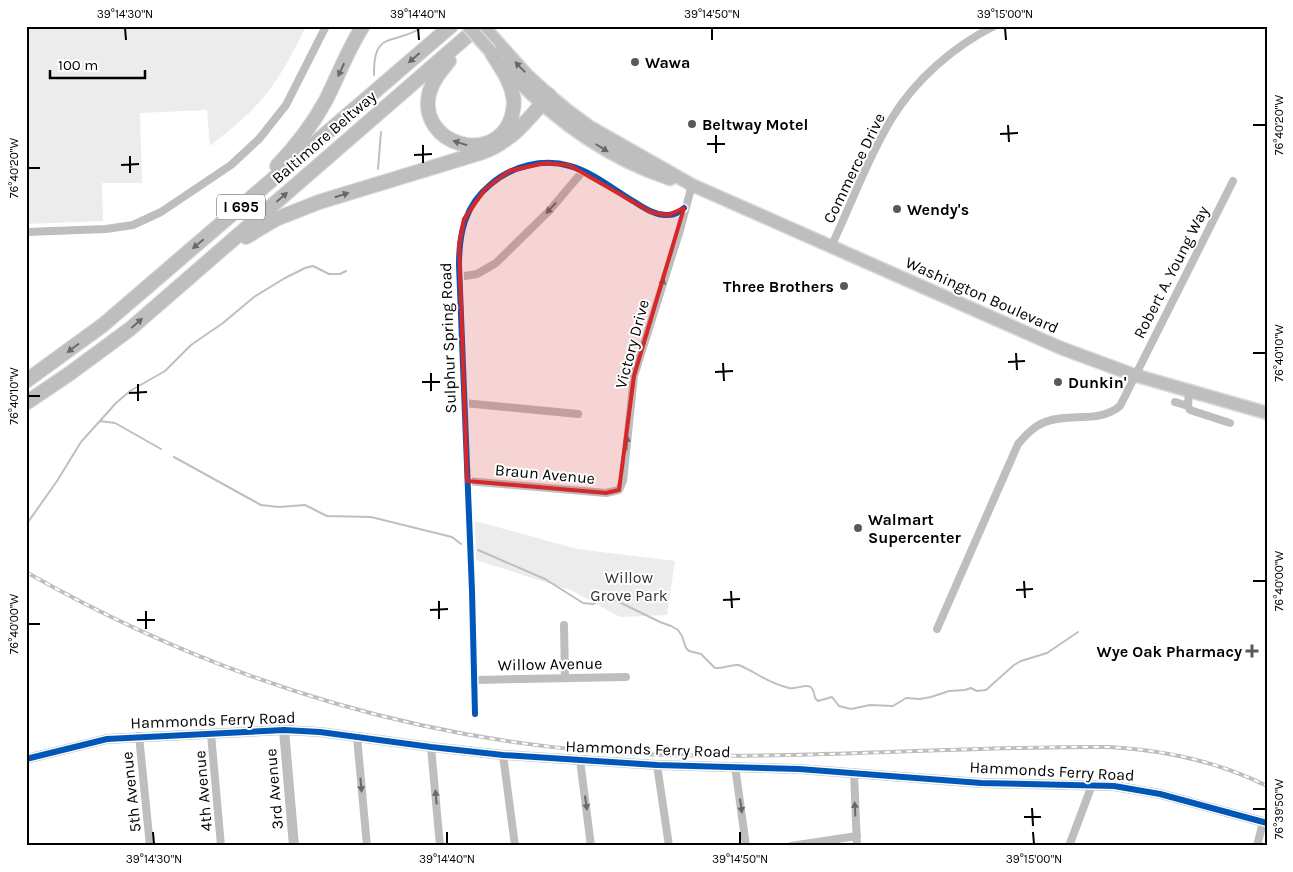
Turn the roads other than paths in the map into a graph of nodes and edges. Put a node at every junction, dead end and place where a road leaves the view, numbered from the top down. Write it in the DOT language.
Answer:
graph roads {
  1 [pos="326,26"];
  2 [pos="451,26"];
  3 [pos="994,26"];
  4 [pos="476,27"];
  5 [pos="360,29"];
  6 [pos="495,48"];
  7 [pos="542,97"];
  8 [pos="508,126"];
  9 [pos="583,171"];
  10 [pos="1233,181"];
  11 [pos="692,185"];
  12 [pos="684,208"];
  13 [pos="223,223"];
  14 [pos="26,232"];
  15 [pos="831,247"];
  16 [pos="192,274"];
  17 [pos="459,277"];
  18 [pos="1134,375"];
  19 [pos="26,381"];
  20 [pos="1189,391"];
  21 [pos="1175,402"];
  22 [pos="26,403"];
  23 [pos="464,403"];
  24 [pos="1188,406"];
  25 [pos="1267,413"];
  26 [pos="578,414"];
  27 [pos="1230,423"];
  28 [pos="467,481"];
  29 [pos="619,490"];
  30 [pos="564,625"];
  31 [pos="937,629"];
  32 [pos="626,676"];
  33 [pos="565,677"];
  34 [pos="474,680"];
  35 [pos="475,714"];
  36 [pos="284,730"];
  37 [pos="211,734"];
  38 [pos="139,736"];
  39 [pos="357,737"];
  40 [pos="431,747"];
  41 [pos="502,755"];
  42 [pos="26,759"];
  43 [pos="580,760"];
  44 [pos="658,765"];
  45 [pos="736,766"];
  46 [pos="854,773"];
  47 [pos="1092,785"];
  48 [pos="1265,823"];
  49 [pos="857,836"];
  50 [pos="150,846"];
  51 [pos="222,846"];
  52 [pos="294,846"];
  53 [pos="367,846"];
  54 [pos="440,846"];
  55 [pos="515,846"];
  56 [pos="592,846"];
  57 [pos="669,846"];
  58 [pos="746,846"];
  59 [pos="791,846"];
  60 [pos="857,846"];
  61 [pos="1070,846"];
  62 [pos="1257,846"];
  1 -- 14 [label="street"];
  2 -- 13 [label="highway, Baltimore Beltway / I 695, one-way"];
  3 -- 15 [label="street, Commerce Drive"];
  4 -- 6 [label="main road, Washington Boulevard, bridge"];
  8 -- 4 [label="highway, one-way"];
  16 -- 4 [label="highway, Baltimore Beltway / I 695, one-way"];
  5 -- 13 [label="highway, one-way"];
  6 -- 7 [label="main road, Washington Boulevard"];
  6 -- 8 [label="highway"];
  7 -- 8 [label="highway"];
  7 -- 11 [label="main road, Washington Boulevard"];
  16 -- 7 [label="highway, one-way"];
  9 -- 12 [label="street, Sulphur Spring Road"];
  9 -- 17 [label="street, one-way"];
  9 -- 17 [label="street, Sulphur Spring Road"];
  10 -- 18 [label="street, Robert A. Young Way"];
  11 -- 12 [label="street"];
  11 -- 15 [label="main road, Washington Boulevard"];
  29 -- 12 [label="street, Victory Drive, one-way"];
  13 -- 19 [label="highway, Baltimore Beltway / I 695, one-way"];
  15 -- 18 [label="main road, Washington Boulevard"];
  22 -- 16 [label="highway, Baltimore Beltway / I 695, one-way"];
  17 -- 23 [label="street, Sulphur Spring Road"];
  18 -- 20 [label="main road, Washington Boulevard"];
  18 -- 31 [label="street, Robert A. Young Way"];
  20 -- 24 [label="street"];
  20 -- 25 [label="main road, Washington Boulevard"];
  21 -- 24 [label="street"];
  23 -- 26 [label="street"];
  23 -- 28 [label="street, Sulphur Spring Road"];
  24 -- 27 [label="street"];
  28 -- 29 [label="street, Braun Avenue"];
  28 -- 34 [label="street, Sulphur Spring Road"];
  30 -- 33 [label="street"];
  32 -- 33 [label="street, Willow Avenue"];
  33 -- 34 [label="street, Willow Avenue"];
  34 -- 35 [label="street, Sulphur Spring Road"];
  36 -- 37 [label="street, Hammonds Ferry Road"];
  36 -- 39 [label="street, Hammonds Ferry Road"];
  36 -- 52 [label="street, 3rd Avenue"];
  37 -- 38 [label="street, Hammonds Ferry Road"];
  37 -- 51 [label="street, 4th Avenue"];
  38 -- 42 [label="street, Hammonds Ferry Road"];
  38 -- 50 [label="street, 5th Avenue"];
  39 -- 40 [label="street, Hammonds Ferry Road"];
  39 -- 53 [label="street, one-way"];
  40 -- 41 [label="street, Hammonds Ferry Road"];
  54 -- 40 [label="street, one-way"];
  41 -- 43 [label="street, Hammonds Ferry Road"];
  41 -- 55 [label="street"];
  43 -- 44 [label="street, Hammonds Ferry Road"];
  43 -- 56 [label="street, one-way"];
  44 -- 45 [label="street, Hammonds Ferry Road"];
  44 -- 57 [label="street"];
  45 -- 46 [label="street, Hammonds Ferry Road"];
  45 -- 58 [label="street, one-way"];
  46 -- 47 [label="street, Hammonds Ferry Road"];
  49 -- 46 [label="street, one-way"];
  47 -- 48 [label="street, Hammonds Ferry Road"];
  47 -- 61 [label="street"];
  48 -- 62 [label="street"];
  49 -- 59 [label="street"];
  49 -- 60 [label="street"];
}
